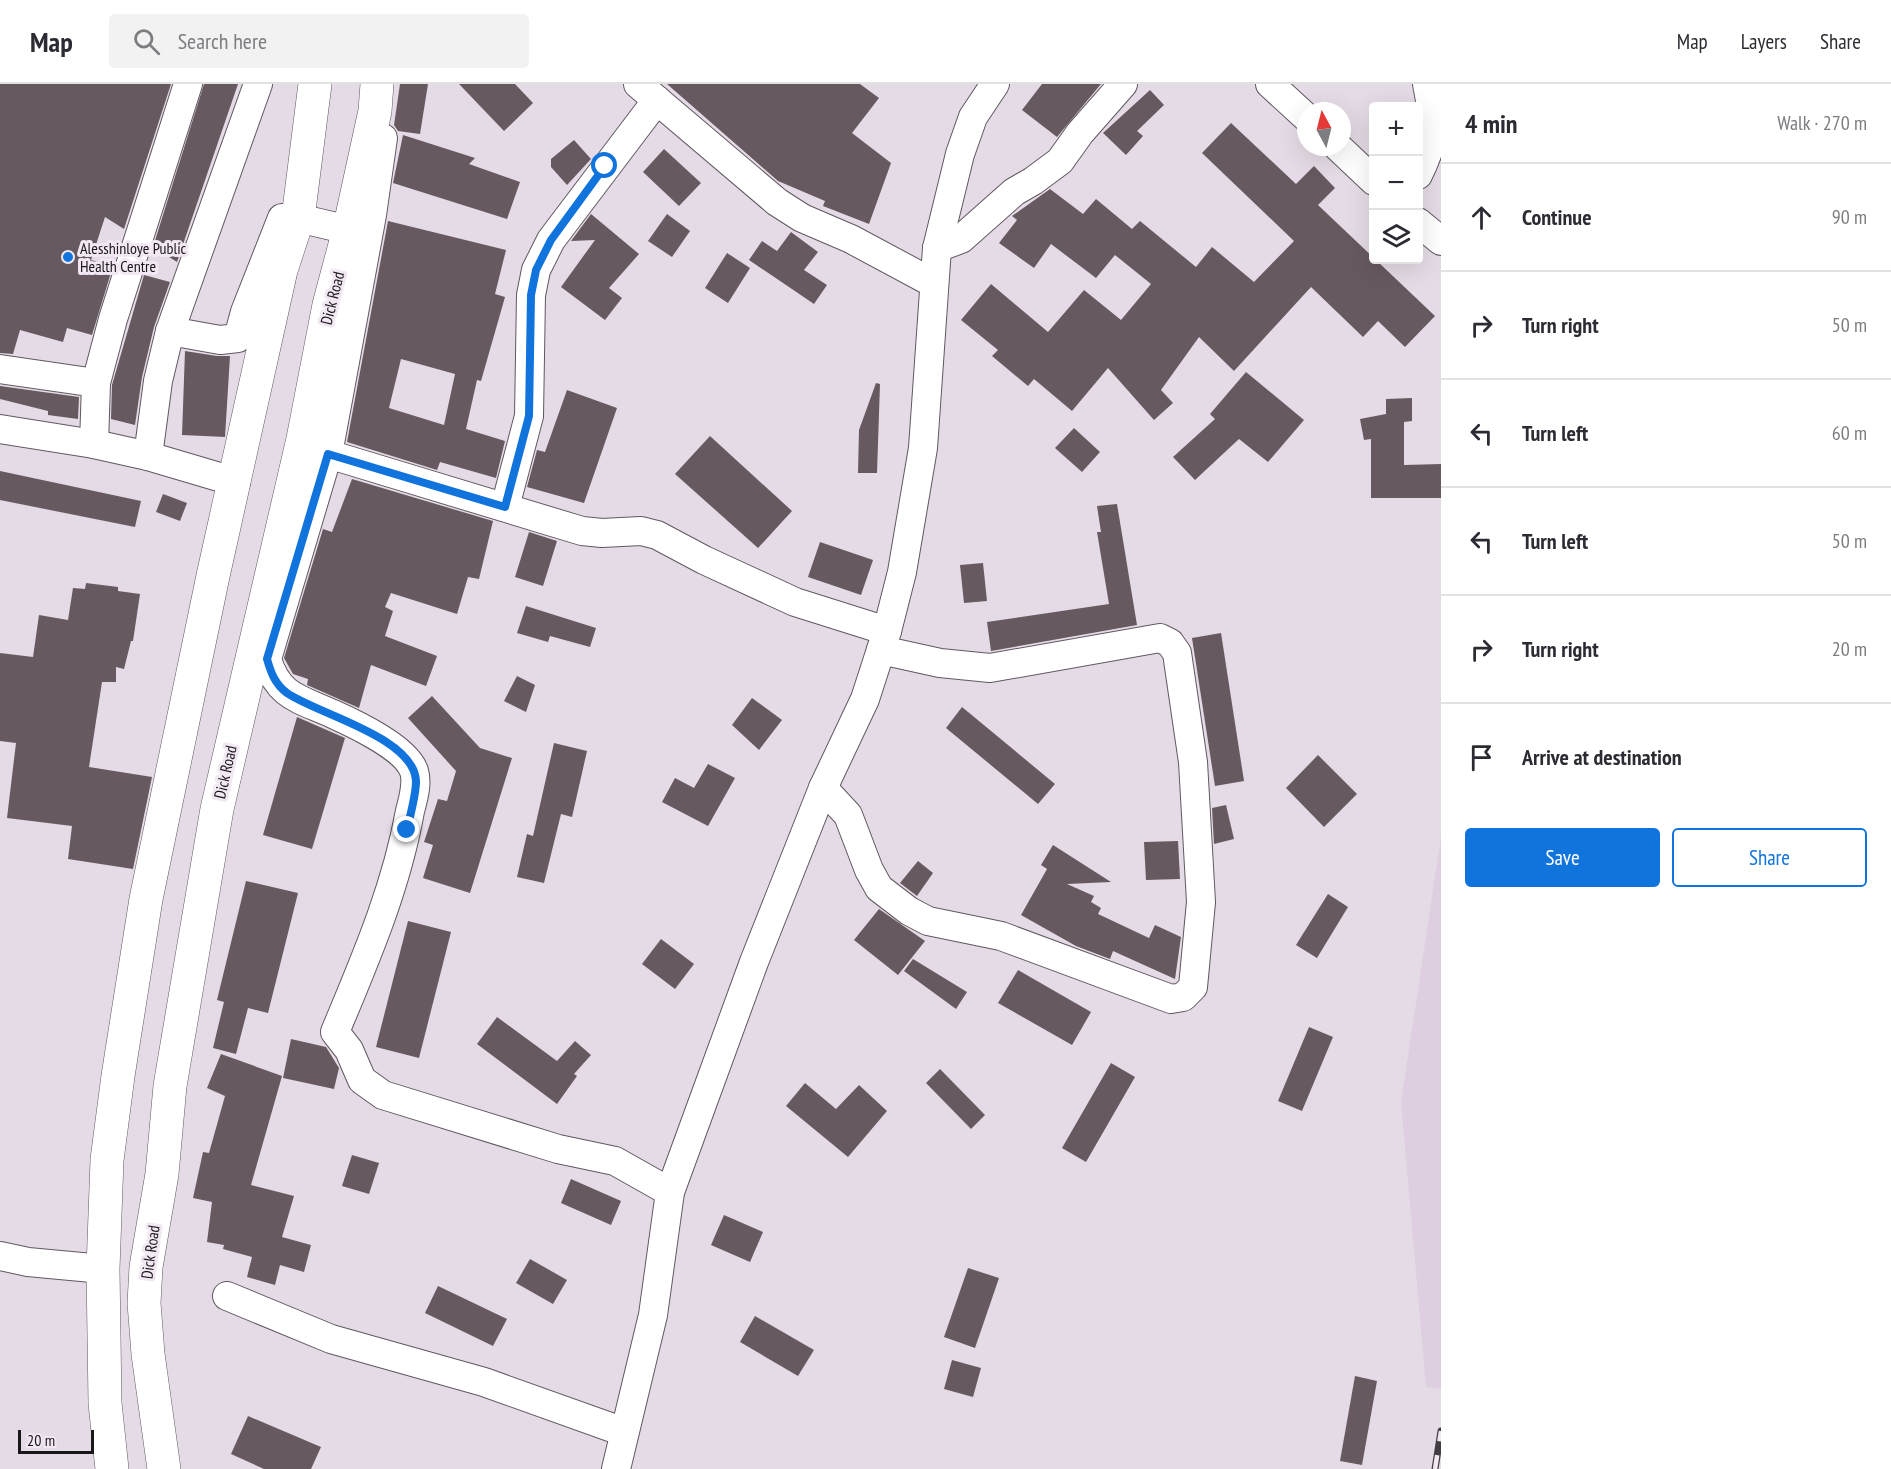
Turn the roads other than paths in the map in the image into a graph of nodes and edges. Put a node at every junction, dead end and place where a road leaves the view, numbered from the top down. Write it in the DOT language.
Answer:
graph roads {
  1 [pos="188,84"];
  2 [pos="258,84"];
  3 [pos="315,84"];
  4 [pos="376,84"];
  5 [pos="391,84"];
  6 [pos="995,84"];
  7 [pos="1123,84"];
  8 [pos="1270,84"];
  9 [pos="1427,84"];
  10 [pos="648,92"];
  11 [pos="1297,109"];
  12 [pos="1348,156"];
  13 [pos="1423,166"];
  14 [pos="1369,176"];
  15 [pos="298,218"];
  16 [pos="1423,225"];
  17 [pos="349,230"];
  18 [pos="1441,241"];
  19 [pos="936,248"];
  20 [pos="933,282"];
  21 [pos="170,331"];
  22 [pos="0,369"];
  23 [pos="96,383"];
  24 [pos="0,429"];
  25 [pos="94,444"];
  26 [pos="328,454"];
  27 [pos="148,456"];
  28 [pos="236,482"];
  29 [pos="505,507"];
  30 [pos="884,641"];
  31 [pos="823,788"];
  32 [pos="670,1192"];
  33 [pos="0,1256"];
  34 [pos="103,1269"];
  35 [pos="227,1296"];
  36 [pos="624,1432"];
  37 [pos="112,1469"];
  38 [pos="164,1469"];
  39 [pos="616,1469"];
  1 -- 23 [label="street"];
  2 -- 21 [label="street"];
  3 -- 15 [label="main road"];
  4 -- 17 [label="main road, Dick Road"];
  5 -- 26 [label="street"];
  6 -- 19 [label="street"];
  7 -- 19 [label="street"];
  8 -- 11 [label="street"];
  9 -- 13 [label="street"];
  10 -- 20 [label="street"];
  10 -- 29 [label="street"];
  12 -- 14 [label="street"];
  15 -- 17 [label="street"];
  15 -- 21 [label="street"];
  15 -- 28 [label="main road"];
  16 -- 18 [label="street"];
  17 -- 38 [label="main road, Dick Road"];
  19 -- 20 [label="street"];
  20 -- 30 [label="street"];
  21 -- 27 [label="street"];
  22 -- 23 [label="street"];
  23 -- 25 [label="street"];
  24 -- 25 [label="street"];
  25 -- 27 [label="street"];
  26 -- 29 [label="street"];
  26 -- 32 [label="street"];
  27 -- 28 [label="street"];
  28 -- 34 [label="main road"];
  29 -- 30 [label="street"];
  30 -- 31 [label="street"];
  30 -- 31 [label="street"];
  31 -- 32 [label="street"];
  32 -- 36 [label="street"];
  33 -- 34 [label="street"];
  34 -- 37 [label="main road"];
  35 -- 36 [label="street"];
  36 -- 39 [label="street"];
}
